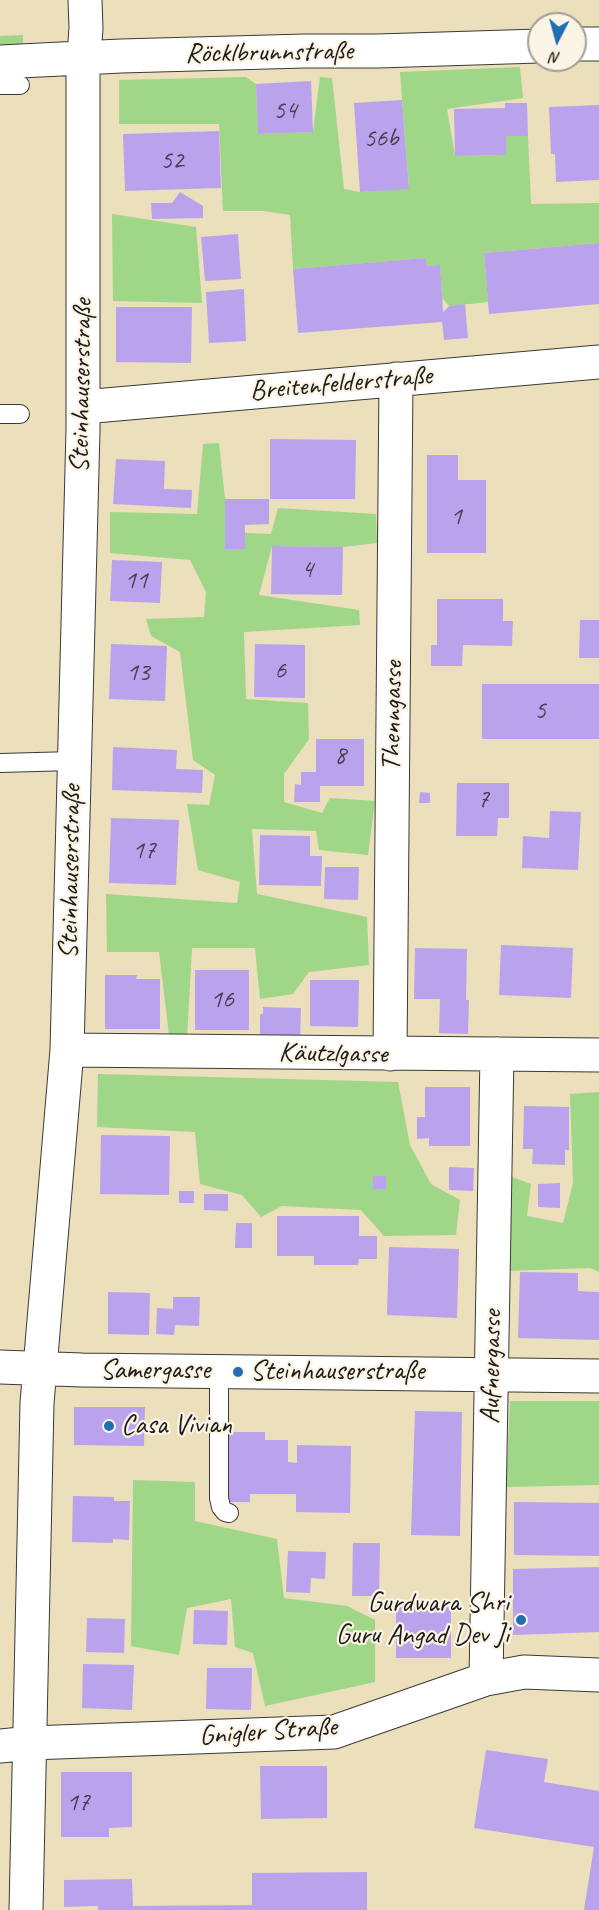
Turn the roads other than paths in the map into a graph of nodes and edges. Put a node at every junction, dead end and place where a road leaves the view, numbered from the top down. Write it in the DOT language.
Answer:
graph roads {
  1 [pos="85,0"];
  2 [pos="527,46"];
  3 [pos="83,59"];
  4 [pos="10,74"];
  5 [pos="0,85"];
  6 [pos="599,362"];
  7 [pos="396,379"];
  8 [pos="83,407"];
  9 [pos="0,414"];
  10 [pos="20,414"];
  11 [pos="74,761"];
  12 [pos="0,763"];
  13 [pos="67,1050"];
  14 [pos="390,1054"];
  15 [pos="497,1054"];
  16 [pos="599,1055"];
  17 [pos="0,1367"];
  18 [pos="39,1368"];
  19 [pos="219,1371"];
  20 [pos="492,1374"];
  21 [pos="599,1376"];
  22 [pos="229,1512"];
  23 [pos="599,1675"];
  24 [pos="486,1679"];
  25 [pos="15,1744"];
  26 [pos="26,1910"];
  1 -- 3 [label="street, Steinhauserstraße"];
  2 -- 3 [label="street, Röcklbrunnstraße"];
  3 -- 4 [label="street, Röcklbrunnstraße"];
  3 -- 8 [label="street, Steinhauserstraße"];
  4 -- 5 [label="lane"];
  6 -- 7 [label="street, Breitenfelderstraße"];
  7 -- 8 [label="street, Breitenfelderstraße"];
  7 -- 14 [label="street, Thenngasse"];
  8 -- 11 [label="street, Steinhauserstraße"];
  9 -- 10 [label="lane"];
  11 -- 12 [label="lane"];
  11 -- 13 [label="street, Steinhauserstraße"];
  13 -- 14 [label="street, Käutzlgasse"];
  13 -- 18 [label="street, Steinhauserstraße"];
  14 -- 15 [label="street, Käutzlgasse"];
  15 -- 16 [label="street, Käutzlgasse"];
  15 -- 20 [label="street, Aufnergasse"];
  17 -- 18 [label="street, Samergasse"];
  18 -- 19 [label="street, Samergasse"];
  18 -- 25 [label="street, Steinhauserstraße"];
  19 -- 20 [label="street, Samergasse"];
  19 -- 22 [label="lane"];
  20 -- 21 [label="street, Samergasse"];
  20 -- 24 [label="street, Aufnergasse"];
  23 -- 24 [label="street, Gnigler Straße"];
  24 -- 25 [label="street, Gnigler Straße"];
  25 -- 26 [label="street, Steinhauserstraße"];
}
